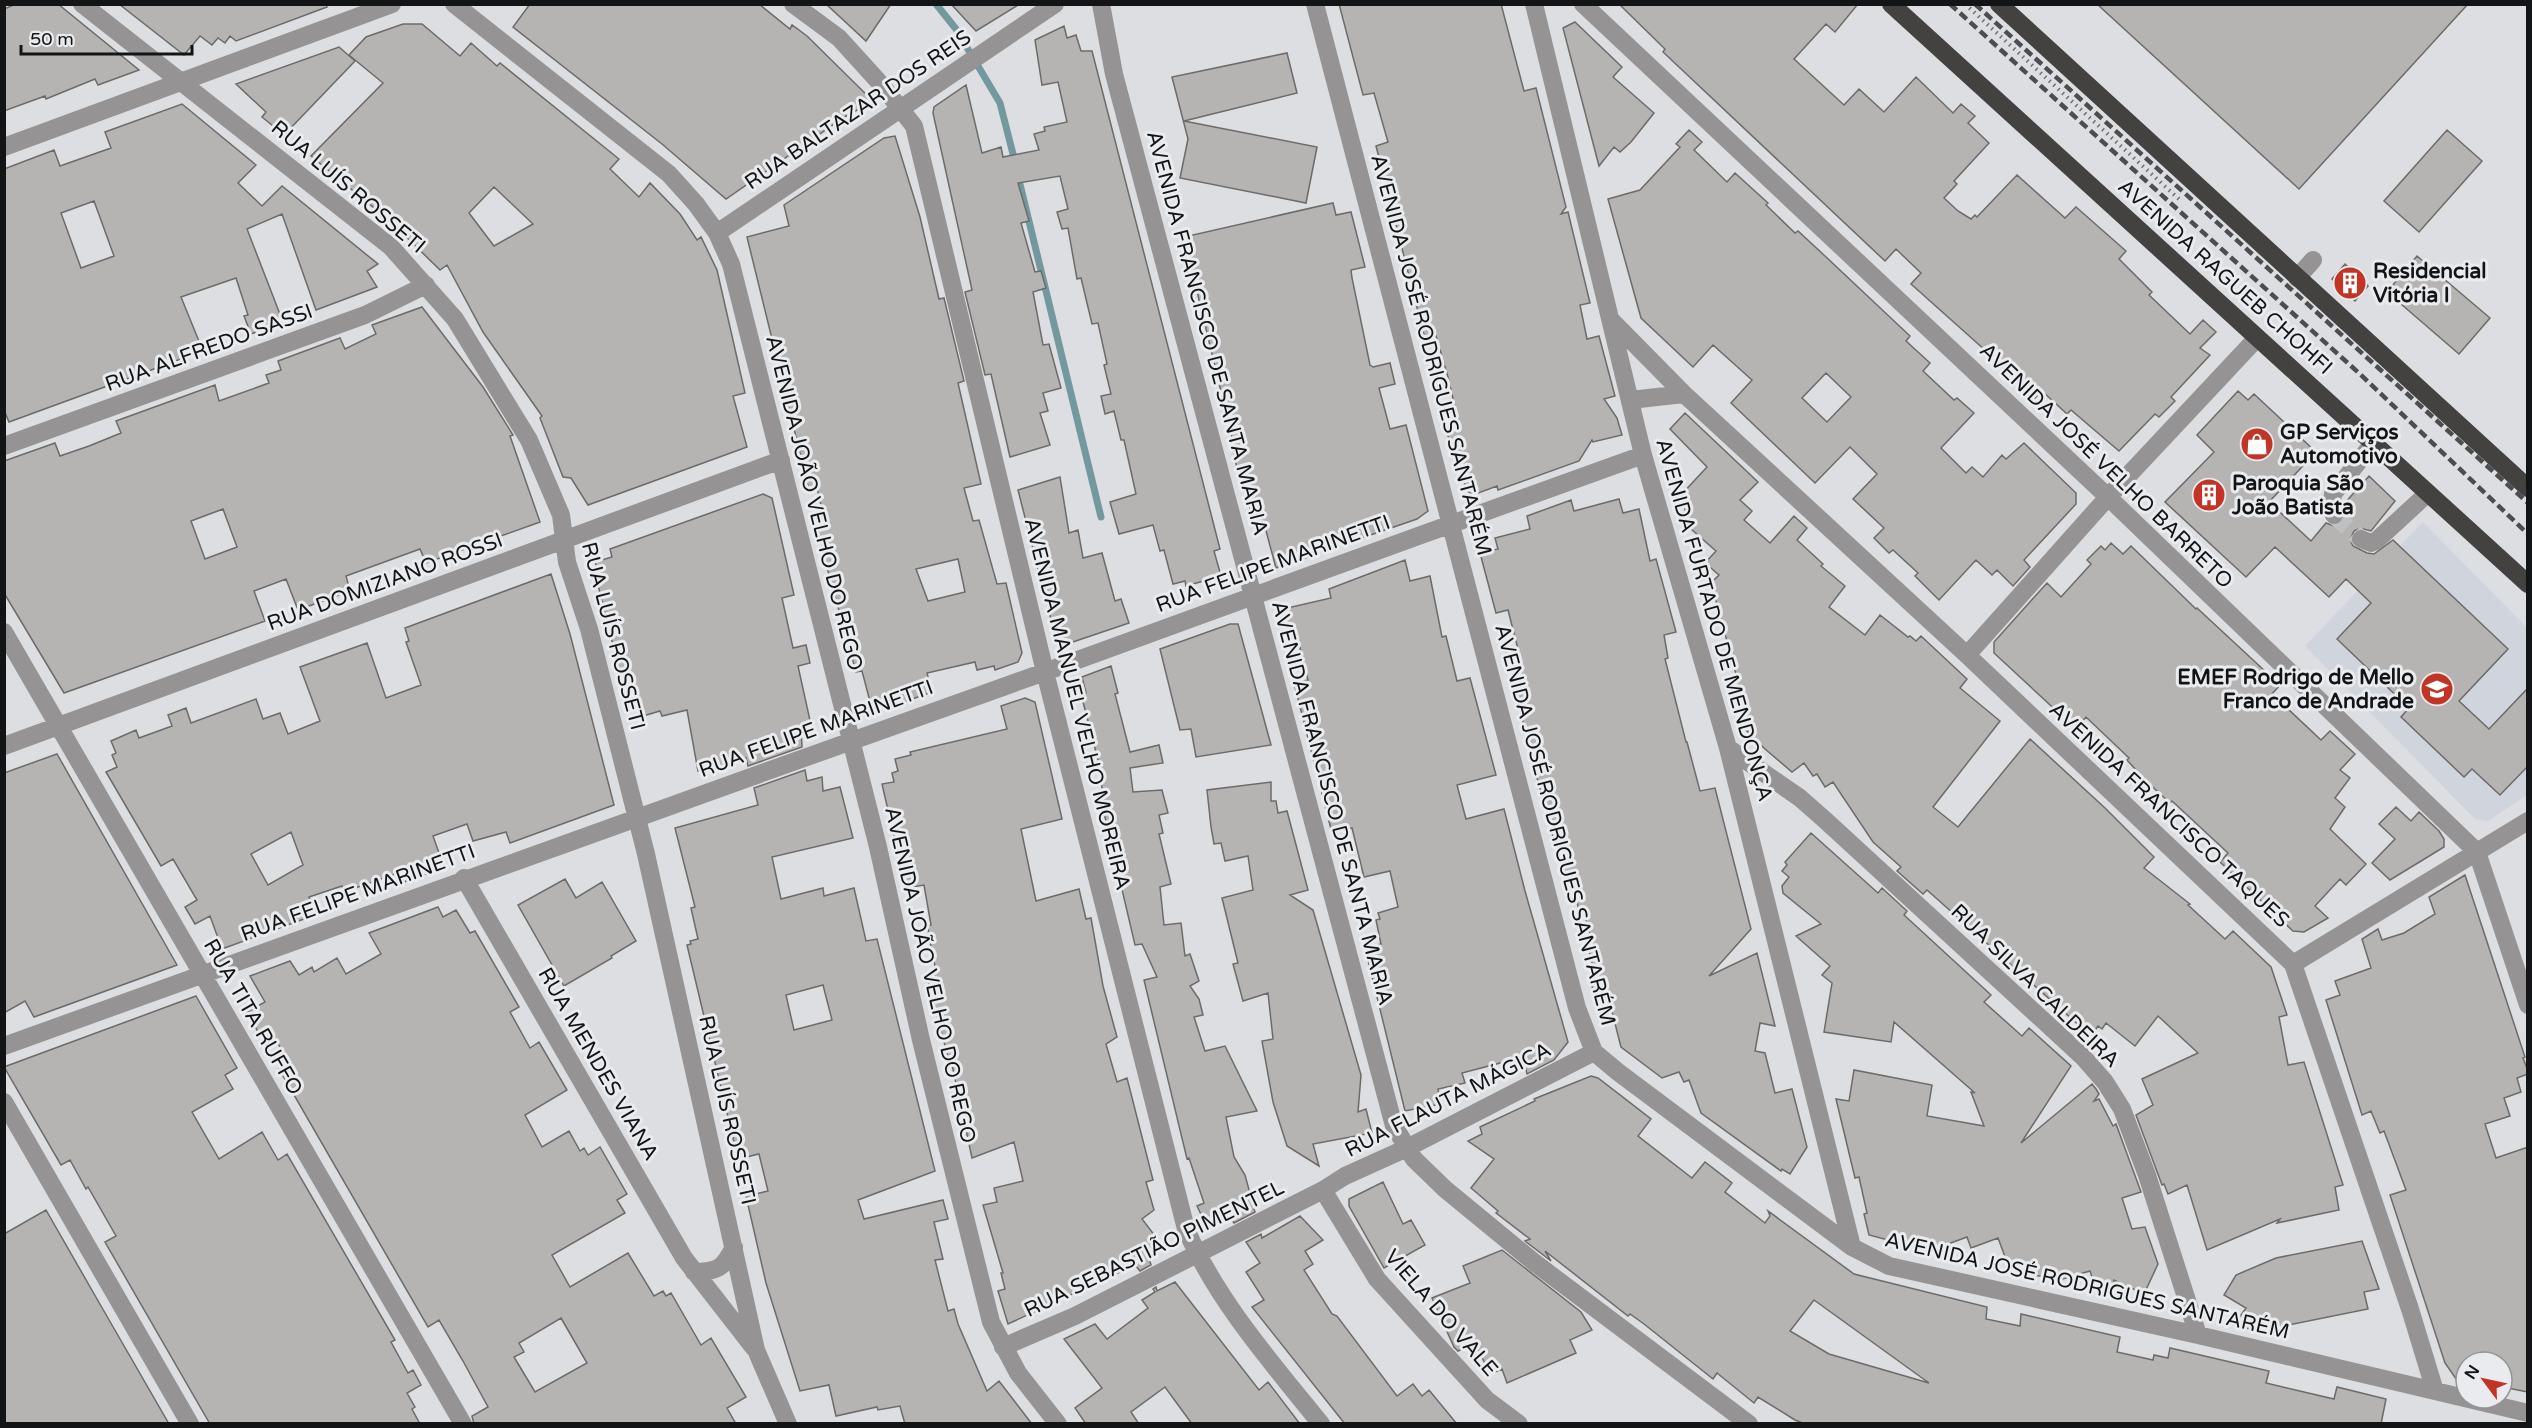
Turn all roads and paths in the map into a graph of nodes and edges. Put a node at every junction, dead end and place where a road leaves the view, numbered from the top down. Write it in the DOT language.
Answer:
graph roads {
  1 [pos="82,4"];
  2 [pos="392,4"];
  3 [pos="454,4"];
  4 [pos="793,4"];
  5 [pos="1055,4"];
  6 [pos="1101,4"];
  7 [pos="1315,4"];
  8 [pos="1534,4"];
  9 [pos="1583,4"];
  10 [pos="1892,4"];
  11 [pos="1999,4"];
  12 [pos="180,82"];
  13 [pos="901,108"];
  14 [pos="4,147"];
  15 [pos="717,232"];
  16 [pos="2313,260"];
  17 [pos="2297,278"];
  18 [pos="426,285"];
  19 [pos="1612,321"];
  20 [pos="2257,338"];
  21 [pos="1684,394"];
  22 [pos="1631,405"];
  23 [pos="2374,442"];
  24 [pos="4,446"];
  25 [pos="1643,455"];
  26 [pos="781,460"];
  27 [pos="2528,489"];
  28 [pos="2428,493"];
  29 [pos="2108,497"];
  30 [pos="2334,515"];
  31 [pos="1452,522"];
  32 [pos="2361,539"];
  33 [pos="564,541"];
  34 [pos="2528,584"];
  35 [pos="1254,595"];
  36 [pos="4,632"];
  37 [pos="1967,655"];
  38 [pos="1045,672"];
  39 [pos="58,726"];
  40 [pos="850,741"];
  41 [pos="4,746"];
  42 [pos="1728,748"];
  43 [pos="636,817"];
  44 [pos="2528,821"];
  45 [pos="2477,852"];
  46 [pos="464,878"];
  47 [pos="2293,964"];
  48 [pos="202,974"];
  49 [pos="2528,1005"];
  50 [pos="4,1046"];
  51 [pos="1594,1052"];
  52 [pos="4,1102"];
  53 [pos="1407,1148"];
  54 [pos="1323,1190"];
  55 [pos="734,1247"];
  56 [pos="1852,1247"];
  57 [pos="1196,1254"];
  58 [pos="694,1272"];
  59 [pos="2199,1335"];
  60 [pos="1003,1347"];
  61 [pos="756,1350"];
  62 [pos="2435,1391"];
  63 [pos="2528,1413"];
  64 [pos="190,1424"];
  65 [pos="464,1424"];
  66 [pos="788,1424"];
  67 [pos="1058,1424"];
  68 [pos="1321,1424"];
  69 [pos="1519,1424"];
  70 [pos="1749,1424"];
  1 -- 12 [label="street, RUA LUÍS ROSSETI"];
  2 -- 12 [label="street"];
  3 -- 15 [label="street, AVENIDA JOÃO VELHO DO REGO"];
  4 -- 13 [label="street, AVENIDA MANUEL VELHO MOREIRA"];
  5 -- 13 [label="street, RUA BALTAZAR DOS REIS"];
  6 -- 35 [label="street, AVENIDA FRANCISCO DE SANTA MARIA"];
  7 -- 31 [label="street, AVENIDA JOSÉ RODRIGUES SANTARÉM"];
  8 -- 19 [label="street, AVENIDA FURTADO DE MENDONÇA"];
  9 -- 29 [label="street, AVENIDA JOSÉ VELHO BARRETO"];
  10 -- 20 [label="highway, AVENIDA RAGUEB CHOHFI"];
  11 -- 17 [label="highway"];
  12 -- 14 [label="street"];
  12 -- 18 [label="street, RUA LUÍS ROSSETI"];
  13 -- 15 [label="street, RUA BALTAZAR DOS REIS"];
  13 -- 38 [label="street, AVENIDA MANUEL VELHO MOREIRA"];
  15 -- 26 [label="street, AVENIDA JOÃO VELHO DO REGO"];
  16 -- 17 [label="street"];
  17 -- 27 [label="highway"];
  18 -- 24 [label="street, RUA ALFREDO SASSI"];
  18 -- 33 [label="street, RUA LUÍS ROSSETI"];
  19 -- 21 [label="street, AVENIDA FRANCISCO TAQUES"];
  19 -- 22 [label="street, AVENIDA FURTADO DE MENDONÇA"];
  20 -- 23 [label="highway, AVENIDA RAGUEB CHOHFI"];
  20 -- 29 [label="street"];
  21 -- 22 [label="street"];
  21 -- 37 [label="street, AVENIDA FRANCISCO TAQUES"];
  22 -- 25 [label="street, AVENIDA FURTADO DE MENDONÇA"];
  23 -- 28 [label="highway, AVENIDA RAGUEB CHOHFI"];
  23 -- 30 [label="street"];
  25 -- 31 [label="street, RUA FELIPE MARINETTI"];
  25 -- 42 [label="street, AVENIDA FURTADO DE MENDONÇA"];
  26 -- 33 [label="street, RUA DOMIZIANO ROSSI"];
  26 -- 40 [label="street, AVENIDA JOÃO VELHO DO REGO"];
  28 -- 32 [label="street"];
  28 -- 34 [label="highway, AVENIDA RAGUEB CHOHFI"];
  29 -- 37 [label="street"];
  29 -- 45 [label="street, AVENIDA JOSÉ VELHO BARRETO"];
  31 -- 35 [label="street, RUA FELIPE MARINETTI"];
  31 -- 51 [label="street, AVENIDA JOSÉ RODRIGUES SANTARÉM"];
  33 -- 39 [label="street, RUA DOMIZIANO ROSSI"];
  33 -- 43 [label="street, RUA LUÍS ROSSETI"];
  35 -- 38 [label="street, RUA FELIPE MARINETTI"];
  35 -- 53 [label="street, AVENIDA FRANCISCO DE SANTA MARIA"];
  36 -- 39 [label="street, RUA TITA RUFFO"];
  37 -- 47 [label="street, AVENIDA FRANCISCO TAQUES"];
  38 -- 40 [label="street, RUA FELIPE MARINETTI"];
  38 -- 57 [label="street, AVENIDA MANUEL VELHO MOREIRA"];
  39 -- 41 [label="street, RUA DOMIZIANO ROSSI"];
  39 -- 48 [label="street, RUA TITA RUFFO"];
  40 -- 43 [label="street, RUA FELIPE MARINETTI"];
  40 -- 60 [label="street, AVENIDA JOÃO VELHO DO REGO"];
  42 -- 56 [label="street, AVENIDA FURTADO DE MENDONÇA"];
  42 -- 59 [label="street, RUA SILVA CALDEIRA"];
  43 -- 46 [label="street, RUA FELIPE MARINETTI"];
  43 -- 55 [label="street, RUA LUÍS ROSSETI"];
  44 -- 45 [label="street"];
  45 -- 47 [label="street"];
  45 -- 49 [label="street, AVENIDA JOSÉ VELHO BARRETO"];
  46 -- 48 [label="street, RUA FELIPE MARINETTI"];
  46 -- 58 [label="street, RUA MENDES VIANA"];
  47 -- 62 [label="street, AVENIDA FRANCISCO TAQUES"];
  48 -- 50 [label="street, RUA FELIPE MARINETTI"];
  48 -- 65 [label="street, RUA TITA RUFFO"];
  51 -- 53 [label="street, RUA FLAUTA MÁGICA"];
  51 -- 56 [label="street, AVENIDA JOSÉ RODRIGUES SANTARÉM"];
  52 -- 64 [label="street"];
  53 -- 54 [label="street, RUA FLAUTA MÁGICA"];
  53 -- 70 [label="street, AVENIDA FRANCISCO DE SANTA MARIA"];
  54 -- 57 [label="street, RUA SEBASTIÃO PIMENTEL"];
  54 -- 69 [label="street, VIELA DO VALE"];
  55 -- 58 [label="street"];
  55 -- 61 [label="street, RUA LUÍS ROSSETI"];
  56 -- 59 [label="street, AVENIDA JOSÉ RODRIGUES SANTARÉM"];
  57 -- 60 [label="street, RUA SEBASTIÃO PIMENTEL"];
  57 -- 68 [label="street, AVENIDA MANUEL VELHO MOREIRA"];
  58 -- 61 [label="street, RUA MENDES VIANA"];
  59 -- 62 [label="street, AVENIDA JOSÉ RODRIGUES SANTARÉM"];
  60 -- 67 [label="street, AVENIDA JOÃO VELHO DO REGO"];
  61 -- 66 [label="street, RUA LUÍS ROSSETI"];
  62 -- 63 [label="street, AVENIDA JOSÉ RODRIGUES SANTARÉM"];
}
